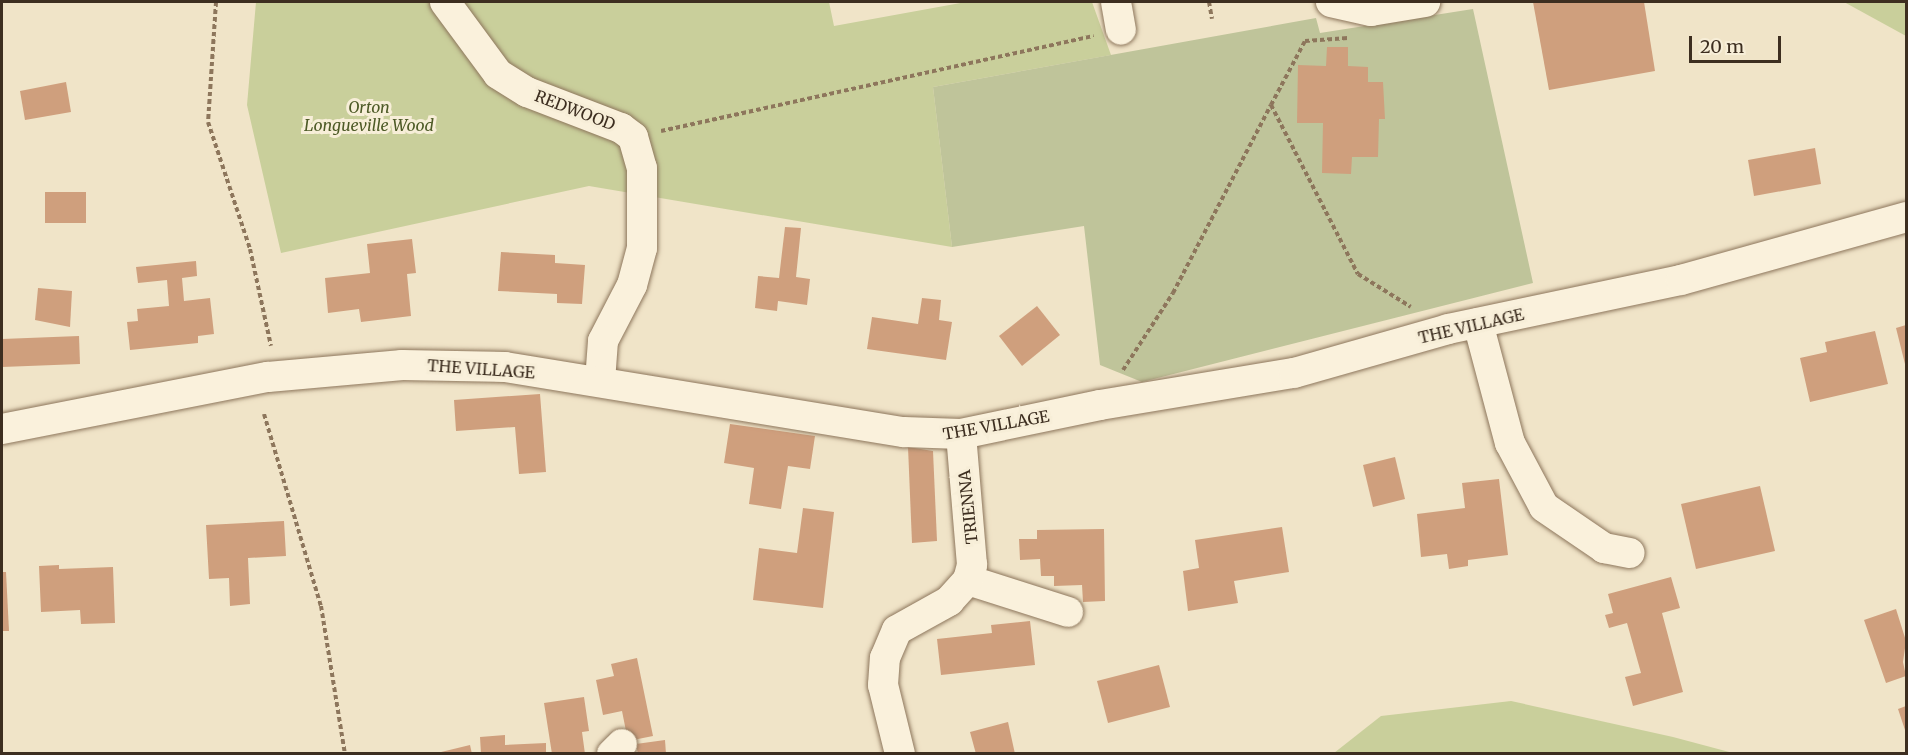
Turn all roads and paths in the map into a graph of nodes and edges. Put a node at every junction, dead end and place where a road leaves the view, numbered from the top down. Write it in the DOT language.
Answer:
graph roads {
  1 [pos="216,2"];
  2 [pos="445,2"];
  3 [pos="1209,2"];
  4 [pos="1331,2"];
  5 [pos="1425,2"];
  6 [pos="1382,7"];
  7 [pos="1118,16"];
  8 [pos="1212,19"];
  9 [pos="1271,105"];
  10 [pos="633,137"];
  11 [pos="1906,217"];
  12 [pos="1478,323"];
  13 [pos="1448,329"];
  14 [pos="271,347"];
  15 [pos="600,381"];
  16 [pos="1100,405"];
  17 [pos="264,414"];
  18 [pos="2,429"];
  19 [pos="961,434"];
  20 [pos="1630,553"];
  21 [pos="968,580"];
  22 [pos="1068,612"];
  23 [pos="345,753"];
  24 [pos="900,753"];
  1 -- 14 [label="path"];
  2 -- 10 [label="street, REDWOOD"];
  3 -- 8 [label="path"];
  4 -- 6 [label="street"];
  5 -- 6 [label="street"];
  6 -- 9 [label="path"];
  7 -- 10 [label="path"];
  9 -- 13 [label="path"];
  9 -- 16 [label="path"];
  10 -- 15 [label="street, REDWOOD"];
  11 -- 12 [label="street, THE VILLAGE"];
  12 -- 13 [label="street, THE VILLAGE"];
  12 -- 20 [label="street"];
  13 -- 16 [label="street, THE VILLAGE"];
  15 -- 18 [label="street, THE VILLAGE"];
  15 -- 19 [label="street, THE VILLAGE"];
  16 -- 19 [label="street, THE VILLAGE"];
  17 -- 23 [label="path"];
  19 -- 21 [label="street, TRIENNA"];
  21 -- 22 [label="street"];
  21 -- 24 [label="street"];
}
